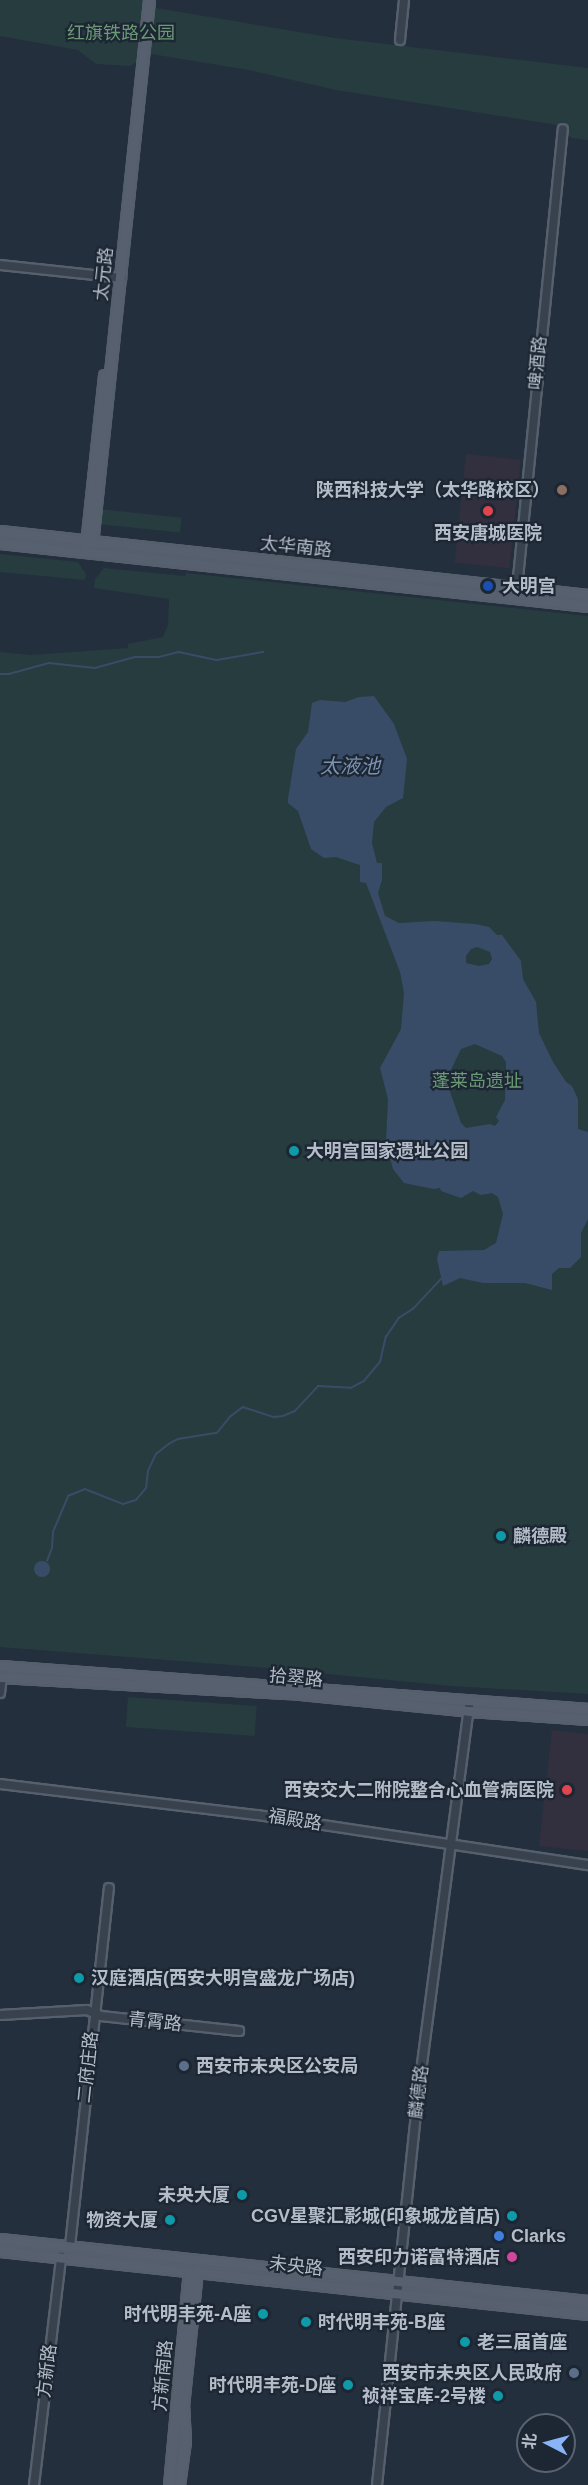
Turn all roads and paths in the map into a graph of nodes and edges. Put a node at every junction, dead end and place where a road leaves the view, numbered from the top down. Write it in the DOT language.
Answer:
graph roads {
  1 [pos="144,0"];
  2 [pos="149,0"];
  3 [pos="404,0"];
  4 [pos="400,40"];
  5 [pos="563,129"];
  6 [pos="0,266"];
  7 [pos="0,270"];
  8 [pos="117,280"];
  9 [pos="0,531"];
  10 [pos="90,539"];
  11 [pos="0,543"];
  12 [pos="88,552"];
  13 [pos="517,587"];
  14 [pos="588,595"];
  15 [pos="516,598"];
  16 [pos="588,606"];
  17 [pos="0,1666"];
  18 [pos="1,1677"];
  19 [pos="0,1693"];
  20 [pos="470,1701"];
  21 [pos="588,1708"];
  22 [pos="469,1711"];
  23 [pos="588,1719"];
  24 [pos="0,1784"];
  25 [pos="450,1844"];
  26 [pos="588,1865"];
  27 [pos="109,1888"];
  28 [pos="94,2013"];
  29 [pos="0,2015"];
  30 [pos="238,2031"];
  31 [pos="0,2238"];
  32 [pos="70,2246"];
  33 [pos="0,2251"];
  34 [pos="61,2257"];
  35 [pos="193,2270"];
  36 [pos="398,2280"];
  37 [pos="397,2294"];
  38 [pos="588,2301"];
  39 [pos="588,2314"];
  40 [pos="34,2485"];
  41 [pos="169,2485"];
  42 [pos="179,2485"];
  43 [pos="377,2485"];
  1 -- 8 [label="main road, 太元路"];
  2 -- 8 [label="main road, 太元路"];
  3 -- 4 [label="street"];
  5 -- 13 [label="street, 啤酒路"];
  6 -- 8 [label="street"];
  7 -- 8 [label="street"];
  8 -- 10 [label="main road, 太元路"];
  9 -- 10 [label="main road, 太华南路"];
  10 -- 12 [label="main road, 太元路"];
  10 -- 13 [label="main road, 太华南路"];
  11 -- 12 [label="main road, 太华南路"];
  12 -- 15 [label="main road, 太华南路"];
  13 -- 14 [label="main road, 太华南路"];
  13 -- 15 [label="street, 啤酒路"];
  15 -- 16 [label="main road, 太华南路"];
  17 -- 20 [label="main road, 拾翠路"];
  18 -- 19 [label="street"];
  18 -- 22 [label="main road, 拾翠路"];
  20 -- 21 [label="main road, 拾翠路"];
  20 -- 22 [label="street, 麟德路"];
  22 -- 23 [label="main road, 拾翠路"];
  22 -- 25 [label="street, 麟德路"];
  24 -- 25 [label="street, 福殿路"];
  25 -- 26 [label="street, 福殿路"];
  25 -- 36 [label="street, 麟德路"];
  27 -- 28 [label="street, 二府庄路"];
  28 -- 29 [label="street, 青霄路"];
  28 -- 30 [label="street, 青霄路"];
  28 -- 32 [label="street, 二府庄路"];
  31 -- 32 [label="main road, 未央路"];
  32 -- 36 [label="main road, 未央路"];
  33 -- 34 [label="main road, 未央路"];
  34 -- 35 [label="main road, 未央路"];
  34 -- 40 [label="street, 方新路"];
  35 -- 37 [label="main road, 未央路"];
  35 -- 41 [label="main road, 方新南路"];
  35 -- 42 [label="main road, 方新南路"];
  36 -- 37 [label="street, 麟德路"];
  36 -- 38 [label="main road, 未央路"];
  37 -- 39 [label="main road, 未央路"];
  37 -- 43 [label="street, 麟德路"];
}
